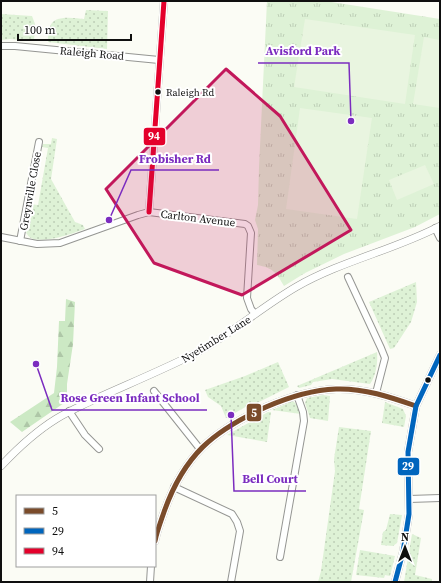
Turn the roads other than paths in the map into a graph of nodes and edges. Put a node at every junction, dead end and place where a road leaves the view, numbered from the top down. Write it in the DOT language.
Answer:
graph roads {
  1 [pos="164,1"];
  2 [pos="1,46"];
  3 [pos="159,60"];
  4 [pos="39,142"];
  5 [pos="149,212"];
  6 [pos="438,227"];
  7 [pos="1,238"];
  8 [pos="440,238"];
  9 [pos="20,241"];
  10 [pos="348,277"];
  11 [pos="255,314"];
  12 [pos="440,355"];
  13 [pos="154,391"];
  14 [pos="376,393"];
  15 [pos="297,395"];
  16 [pos="416,406"];
  17 [pos="69,411"];
  18 [pos="99,449"];
  19 [pos="200,449"];
  20 [pos="1,466"];
  21 [pos="174,486"];
  22 [pos="440,498"];
  23 [pos="409,499"];
  24 [pos="156,535"];
  25 [pos="280,557"];
  26 [pos="152,567"];
  27 [pos="150,582"];
  28 [pos="231,582"];
  29 [pos="395,582"];
  1 -- 3 [label="street, Carlton Avenue"];
  2 -- 3 [label="street, Raleigh Road"];
  3 -- 5 [label="street, Carlton Avenue"];
  4 -- 9 [label="street, Greynville Close"];
  5 -- 9 [label="street"];
  5 -- 11 [label="street, Carlton Avenue"];
  6 -- 8 [label="street"];
  6 -- 11 [label="street, Nyetimber Lane"];
  7 -- 9 [label="street"];
  10 -- 14 [label="street"];
  11 -- 17 [label="street, Nyetimber Lane"];
  12 -- 16 [label="street"];
  13 -- 19 [label="street"];
  14 -- 15 [label="street"];
  14 -- 16 [label="street"];
  15 -- 19 [label="street"];
  15 -- 25 [label="street"];
  16 -- 23 [label="street"];
  17 -- 18 [label="street"];
  17 -- 20 [label="street, Nyetimber Lane"];
  19 -- 21 [label="street"];
  21 -- 24 [label="street"];
  21 -- 28 [label="street"];
  22 -- 23 [label="street"];
  23 -- 29 [label="street"];
  26 -- 27 [label="street"];
}
